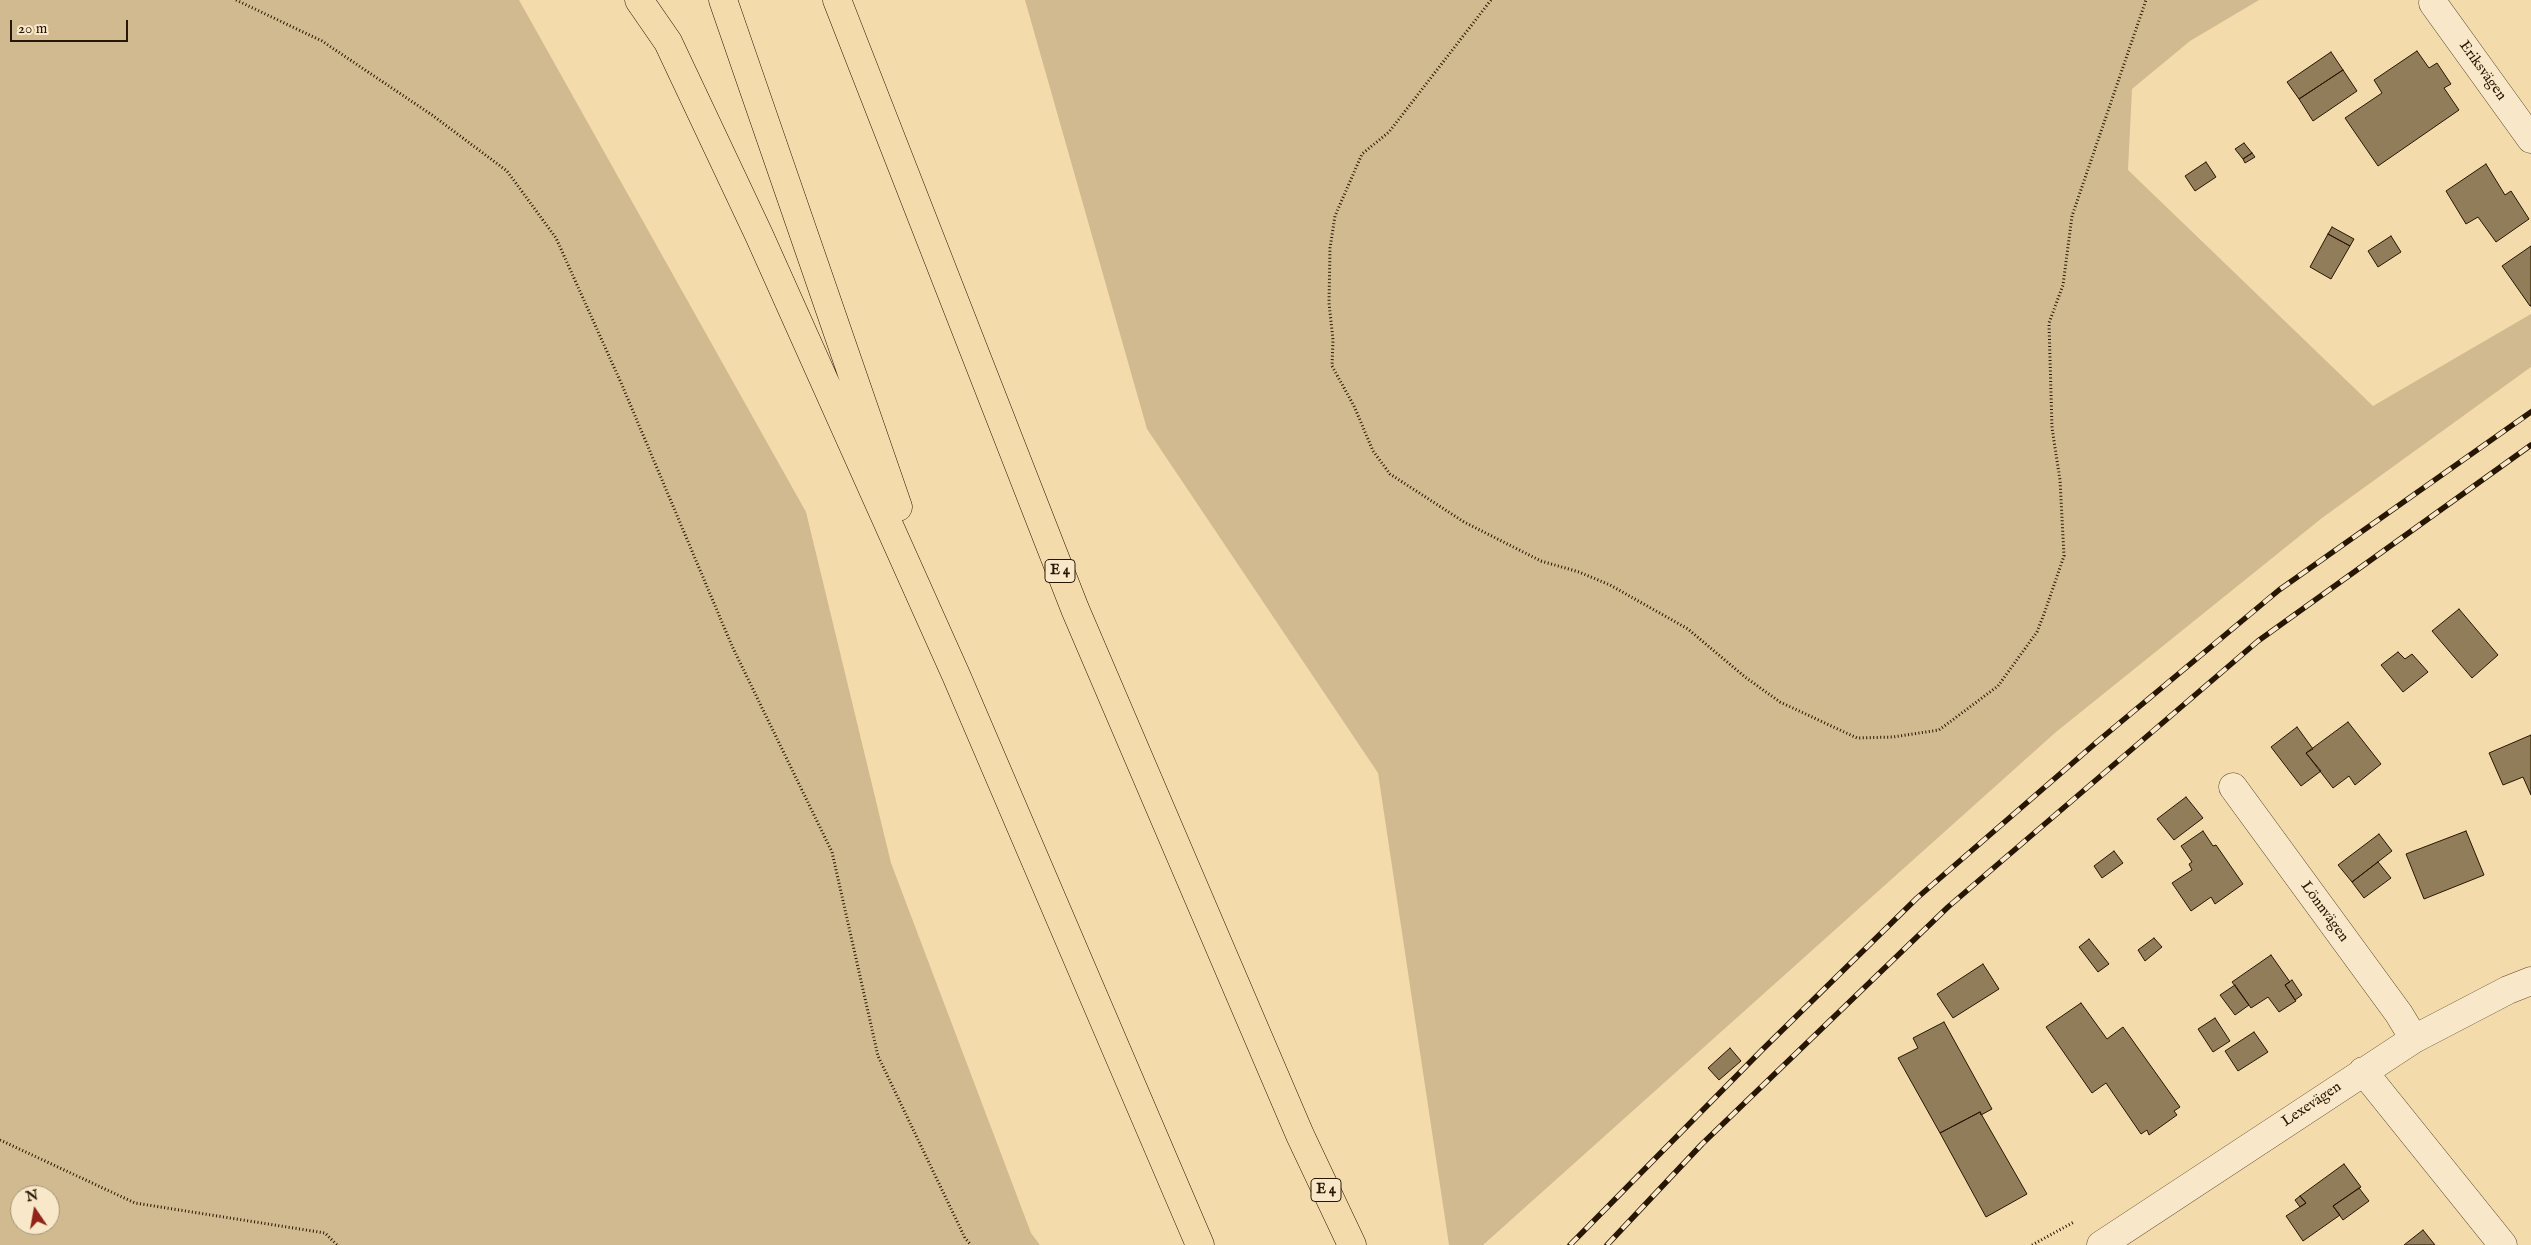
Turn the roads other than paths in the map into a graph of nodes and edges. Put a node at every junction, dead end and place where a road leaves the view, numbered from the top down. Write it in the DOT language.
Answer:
graph roads {
  1 [pos="639,0"];
  2 [pos="723,0"];
  3 [pos="837,0"];
  4 [pos="2433,3"];
  5 [pos="2531,140"];
  6 [pos="956,675"];
  7 [pos="2233,787"];
  8 [pos="2531,981"];
  9 [pos="2414,1039"];
  10 [pos="2363,1071"];
  11 [pos="1200,1245"];
  12 [pos="1352,1245"];
  13 [pos="2101,1245"];
  14 [pos="2502,1245"];
  1 -- 6 [label="highway"];
  2 -- 6 [label="highway"];
  3 -- 12 [label="highway, E 4"];
  4 -- 5 [label="street, Eriksvägen"];
  6 -- 11 [label="highway"];
  7 -- 9 [label="street, Lönnvägen"];
  8 -- 9 [label="street, Lexevägen"];
  9 -- 10 [label="street, Lexevägen"];
  10 -- 13 [label="street, Lexevägen"];
  10 -- 14 [label="street"];
}
